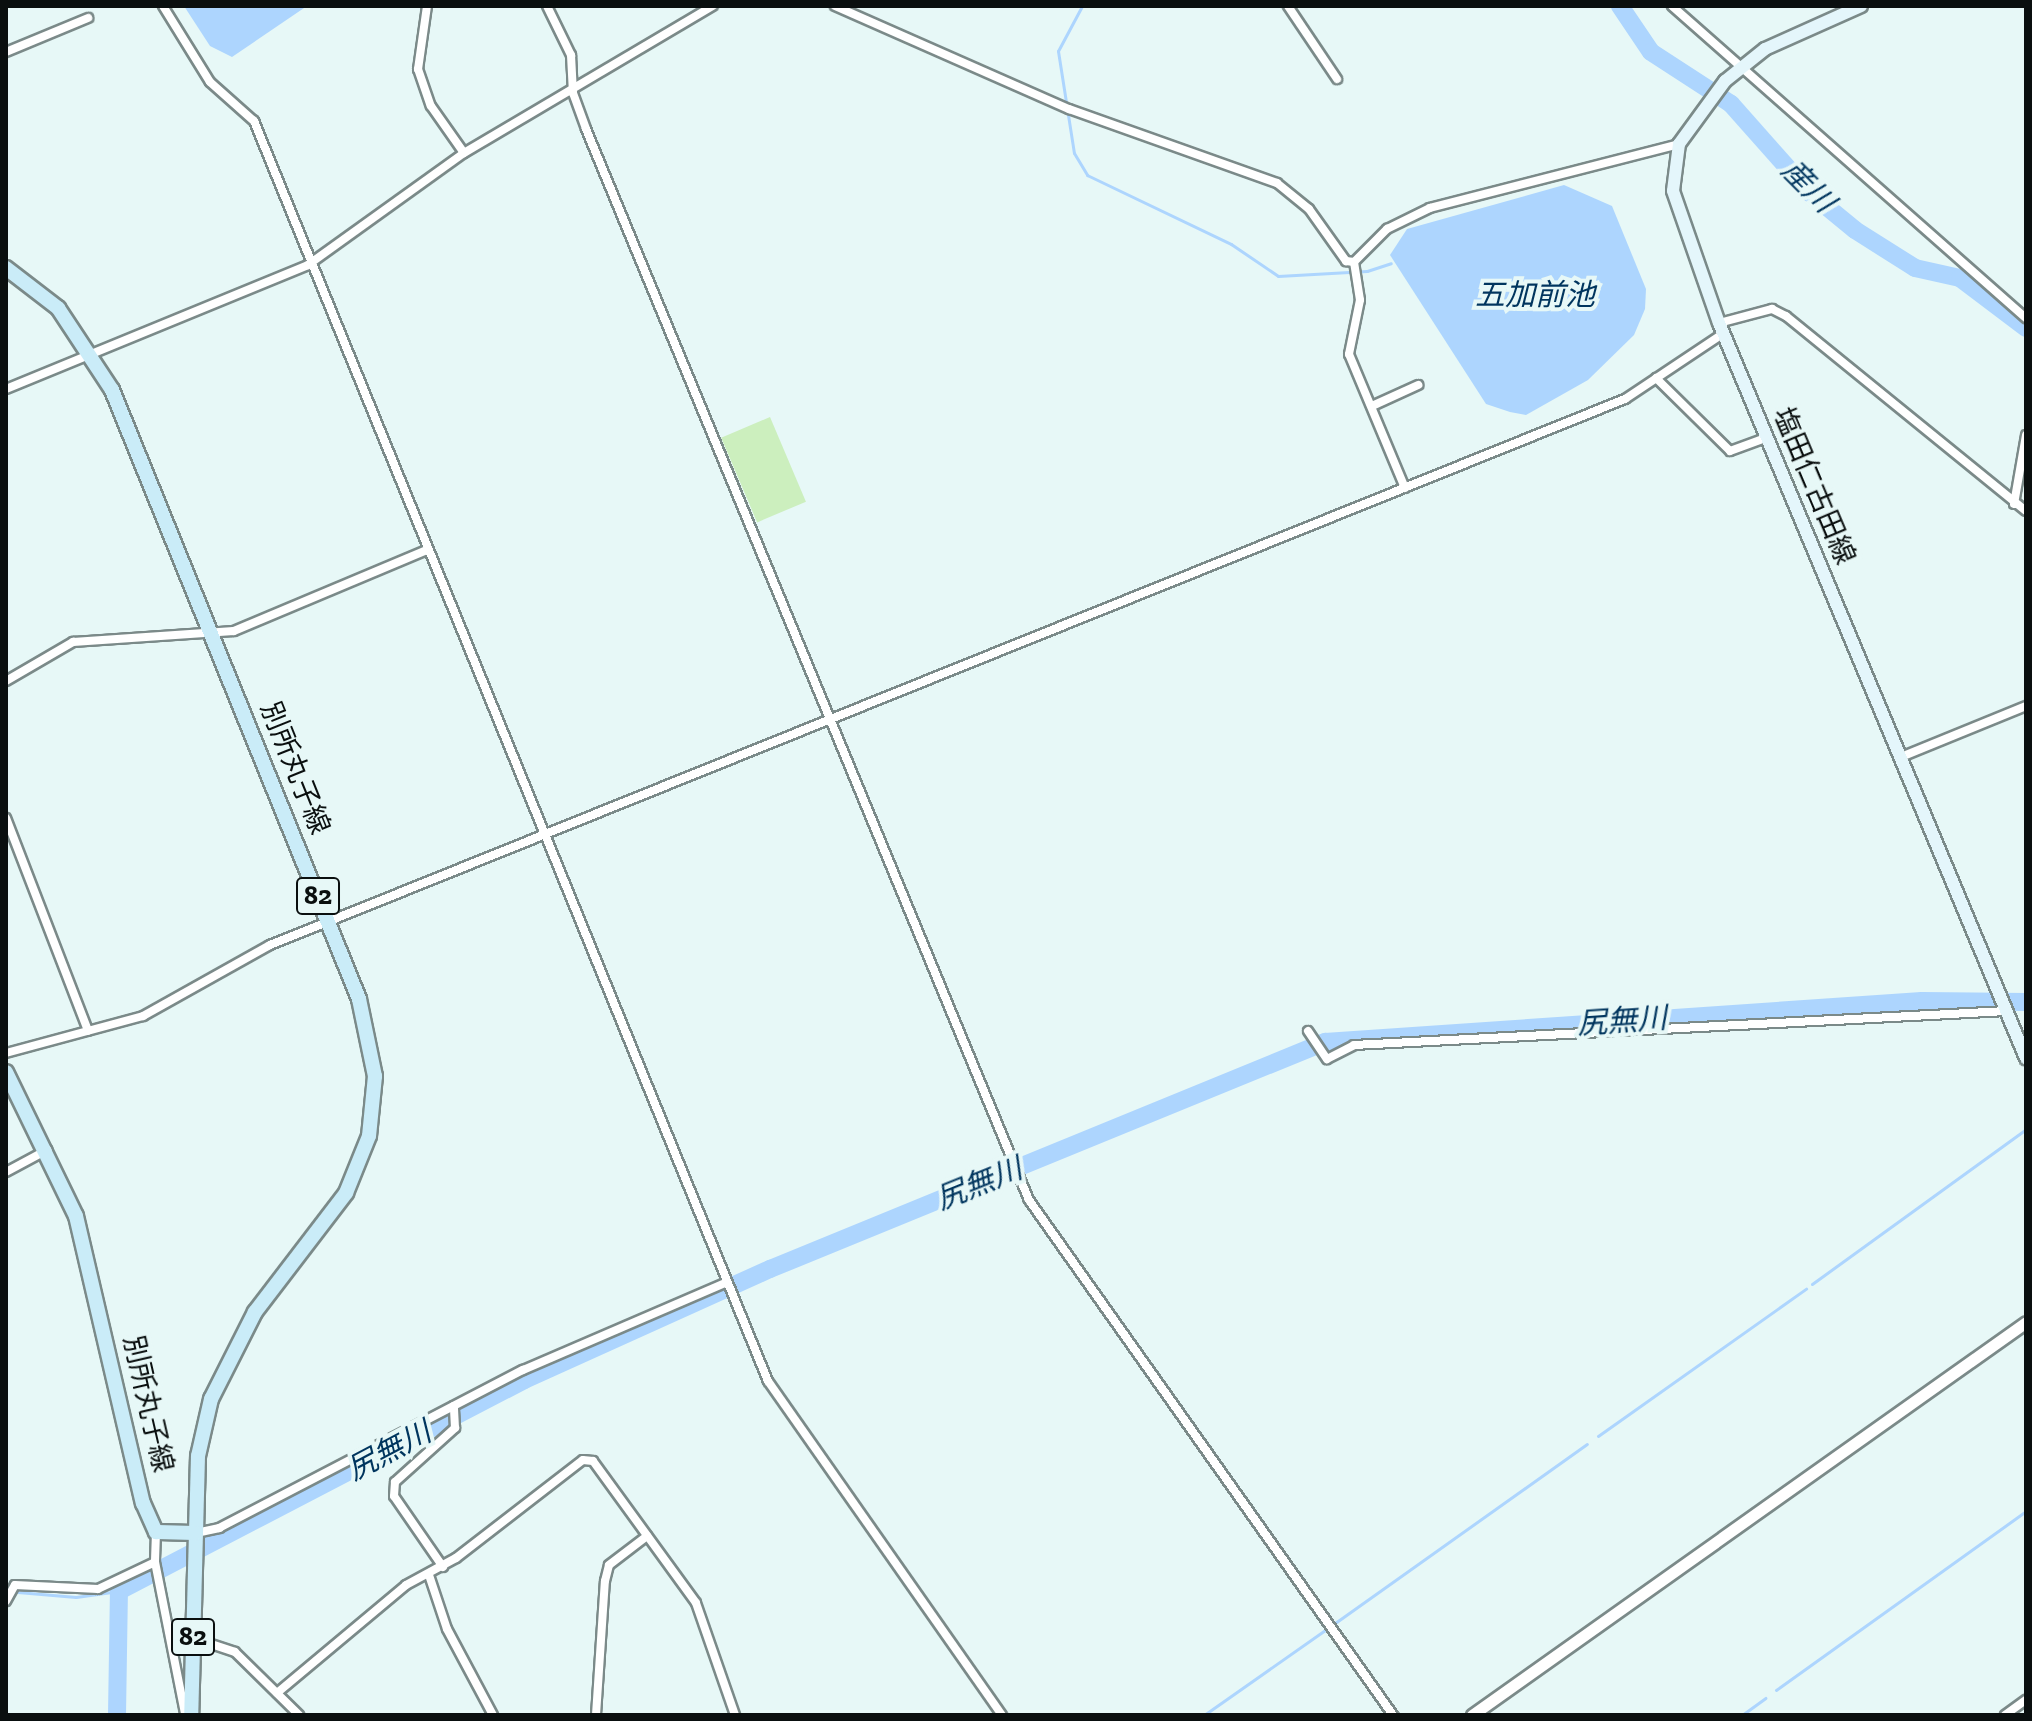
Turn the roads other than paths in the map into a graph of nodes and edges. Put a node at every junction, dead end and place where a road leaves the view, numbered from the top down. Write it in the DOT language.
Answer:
graph roads {
  1 [pos="163,6"];
  2 [pos="427,6"];
  3 [pos="547,6"];
  4 [pos="713,6"];
  5 [pos="835,6"];
  6 [pos="1288,6"];
  7 [pos="1672,6"];
  8 [pos="1861,6"];
  9 [pos="88,18"];
  10 [pos="6,52"];
  11 [pos="1740,68"];
  12 [pos="1337,79"];
  13 [pos="573,93"];
  14 [pos="1679,144"];
  15 [pos="464,153"];
  16 [pos="1354,262"];
  17 [pos="308,265"];
  18 [pos="6,268"];
  19 [pos="2026,318"];
  20 [pos="1722,328"];
  21 [pos="92,352"];
  22 [pos="1656,378"];
  23 [pos="1418,385"];
  24 [pos="6,389"];
  25 [pos="1372,406"];
  26 [pos="2026,435"];
  27 [pos="1768,437"];
  28 [pos="1405,488"];
  29 [pos="2014,504"];
  30 [pos="2026,511"];
  31 [pos="427,550"];
  32 [pos="212,633"];
  33 [pos="6,681"];
  34 [pos="2026,706"];
  35 [pos="830,722"];
  36 [pos="1901,757"];
  37 [pos="6,818"];
  38 [pos="546,838"];
  39 [pos="330,926"];
  40 [pos="2005,1009"];
  41 [pos="88,1031"];
  42 [pos="1310,1035"];
  43 [pos="6,1053"];
  44 [pos="2026,1058"];
  45 [pos="6,1072"];
  46 [pos="47,1150"];
  47 [pos="6,1172"];
  48 [pos="727,1282"];
  49 [pos="2026,1322"];
  50 [pos="456,1410"];
  51 [pos="156,1532"];
  52 [pos="647,1536"];
  53 [pos="195,1547"];
  54 [pos="443,1567"];
  55 [pos="156,1569"];
  56 [pos="429,1575"];
  57 [pos="6,1601"];
  58 [pos="193,1638"];
  59 [pos="192,1676"];
  60 [pos="176,1678"];
  61 [pos="277,1693"];
  62 [pos="2026,1700"];
  63 [pos="188,1714"];
  64 [pos="299,1715"];
  65 [pos="493,1715"];
  66 [pos="596,1715"];
  67 [pos="735,1715"];
  68 [pos="1002,1715"];
  69 [pos="1393,1715"];
  70 [pos="1472,1715"];
  71 [pos="2005,1715"];
  1 -- 17 [label="street"];
  2 -- 15 [label="street"];
  3 -- 13 [label="street"];
  4 -- 13 [label="street"];
  5 -- 16 [label="street"];
  6 -- 12 [label="street"];
  7 -- 11 [label="street"];
  8 -- 11 [label="main road, 塩田仁古田線"];
  9 -- 10 [label="street"];
  11 -- 14 [label="main road, 塩田仁古田線"];
  11 -- 19 [label="street"];
  13 -- 15 [label="street"];
  13 -- 35 [label="street"];
  14 -- 16 [label="street"];
  14 -- 20 [label="main road, 塩田仁古田線"];
  15 -- 17 [label="street"];
  16 -- 25 [label="street"];
  17 -- 21 [label="street"];
  17 -- 31 [label="street"];
  18 -- 21 [label="main road, 別所丸子線 / 82"];
  20 -- 22 [label="street"];
  20 -- 27 [label="main road, 塩田仁古田線"];
  20 -- 29 [label="street"];
  21 -- 24 [label="street"];
  21 -- 32 [label="main road, 別所丸子線 / 82"];
  22 -- 27 [label="street"];
  22 -- 28 [label="street"];
  23 -- 25 [label="street"];
  25 -- 28 [label="street"];
  26 -- 29 [label="street"];
  27 -- 36 [label="main road, 塩田仁古田線"];
  28 -- 35 [label="street"];
  29 -- 30 [label="street"];
  31 -- 32 [label="street"];
  31 -- 38 [label="street"];
  32 -- 33 [label="street"];
  32 -- 39 [label="main road, 別所丸子線 / 82"];
  34 -- 36 [label="street"];
  35 -- 38 [label="street"];
  35 -- 69 [label="street"];
  36 -- 40 [label="main road, 塩田仁古田線"];
  37 -- 41 [label="street"];
  38 -- 39 [label="street"];
  38 -- 48 [label="street"];
  39 -- 41 [label="street"];
  39 -- 53 [label="main road, 別所丸子線 / 82"];
  40 -- 42 [label="street"];
  40 -- 44 [label="main road, 塩田仁古田線"];
  41 -- 43 [label="street"];
  45 -- 46 [label="main road, 別所丸子線"];
  46 -- 47 [label="street"];
  46 -- 51 [label="main road, 別所丸子線"];
  48 -- 50 [label="street"];
  48 -- 68 [label="street"];
  49 -- 70 [label="street"];
  50 -- 53 [label="street"];
  50 -- 54 [label="street"];
  51 -- 53 [label="main road"];
  51 -- 55 [label="street"];
  52 -- 54 [label="street"];
  52 -- 66 [label="street"];
  52 -- 67 [label="street"];
  53 -- 58 [label="main road, 別所丸子線 / 82"];
  54 -- 56 [label="street"];
  55 -- 57 [label="street"];
  55 -- 60 [label="street"];
  56 -- 61 [label="street"];
  56 -- 65 [label="street"];
  58 -- 59 [label="main road, 別所丸子線 / 82"];
  58 -- 61 [label="street"];
  59 -- 60 [label="street"];
  59 -- 63 [label="main road, 別所丸子線 / 82"];
  60 -- 63 [label="street"];
  61 -- 64 [label="street"];
  62 -- 71 [label="street"];
}
